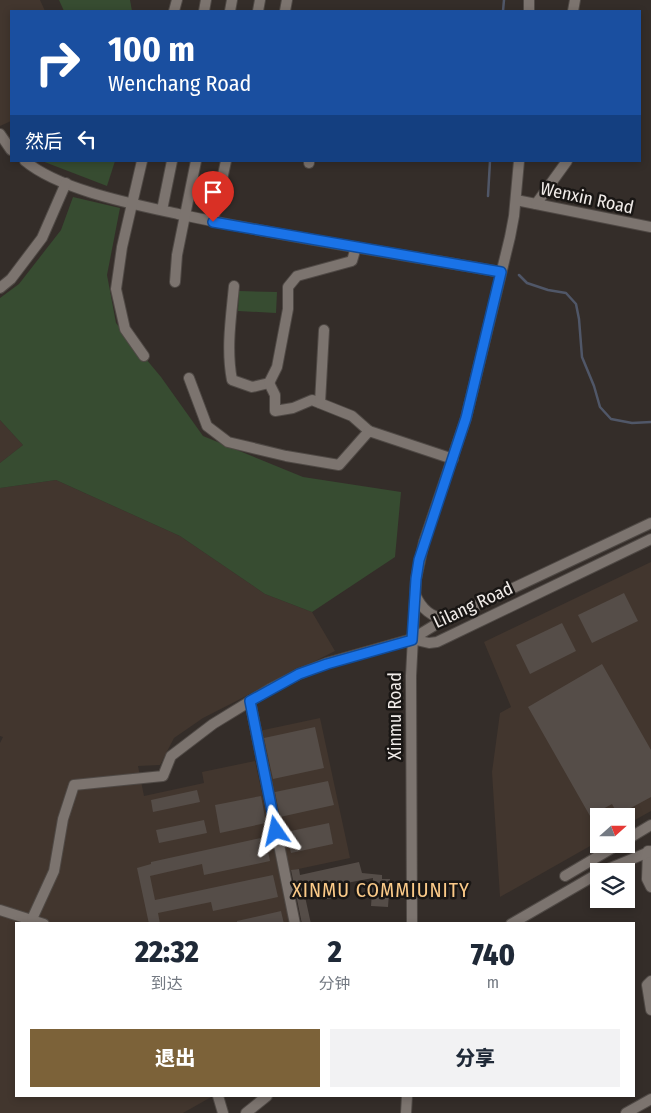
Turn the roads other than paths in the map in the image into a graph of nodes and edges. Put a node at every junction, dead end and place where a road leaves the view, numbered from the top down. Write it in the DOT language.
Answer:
graph roads {
  1 [pos="0,134"];
  2 [pos="10,149"];
  3 [pos="26,162"];
  4 [pos="142,162"];
  5 [pos="172,162"];
  6 [pos="196,162"];
  7 [pos="226,162"];
  8 [pos="519,162"];
  9 [pos="566,162"];
  10 [pos="66,183"];
  11 [pos="516,200"];
  12 [pos="133,204"];
  13 [pos="536,204"];
  14 [pos="162,210"];
  15 [pos="184,215"];
  16 [pos="213,222"];
  17 [pos="651,228"];
  18 [pos="356,247"];
  19 [pos="501,272"];
  20 [pos="175,282"];
  21 [pos="234,286"];
  22 [pos="0,288"];
  23 [pos="324,330"];
  24 [pos="144,356"];
  25 [pos="190,378"];
  26 [pos="269,383"];
  27 [pos="320,403"];
  28 [pos="369,431"];
  29 [pos="453,459"];
  30 [pos="651,523"];
  31 [pos="651,539"];
  32 [pos="414,594"];
  33 [pos="452,617"];
  34 [pos="412,640"];
  35 [pos="250,701"];
  36 [pos="651,825"];
  37 [pos="635,835"];
  38 [pos="650,851"];
  39 [pos="604,853"];
  40 [pos="622,863"];
  41 [pos="564,876"];
  42 [pos="590,879"];
  43 [pos="651,887"];
  44 [pos="0,910"];
  45 [pos="32,919"];
  46 [pos="39,922"];
  47 [pos="295,922"];
  48 [pos="412,922"];
  49 [pos="515,922"];
  50 [pos="651,981"];
  51 [pos="651,1010"];
  52 [pos="218,1097"];
  53 [pos="266,1097"];
  54 [pos="407,1097"];
  55 [pos="651,1099"];
  56 [pos="223,1113"];
  57 [pos="246,1113"];
  58 [pos="406,1113"];
  59 [pos="626,1113"];
  1 -- 2 [label="street"];
  3 -- 10 [label="street"];
  4 -- 12 [label="street"];
  5 -- 14 [label="street"];
  6 -- 15 [label="street"];
  7 -- 16 [label="street"];
  8 -- 11 [label="street, Xinmu Road"];
  9 -- 13 [label="street"];
  10 -- 12 [label="street"];
  10 -- 22 [label="street"];
  11 -- 13 [label="street, Wenxin Road"];
  11 -- 19 [label="street, Xinmu Road"];
  12 -- 14 [label="street"];
  12 -- 24 [label="street"];
  13 -- 17 [label="street, Wenxin Road"];
  14 -- 15 [label="street"];
  15 -- 16 [label="street"];
  15 -- 20 [label="street"];
  16 -- 18 [label="street"];
  18 -- 19 [label="street"];
  18 -- 26 [label="street"];
  19 -- 29 [label="street, Xinmu Road"];
  21 -- 26 [label="street"];
  23 -- 27 [label="street"];
  25 -- 28 [label="street"];
  26 -- 27 [label="street"];
  27 -- 28 [label="street"];
  28 -- 29 [label="street"];
  29 -- 32 [label="street, Xinmu Road"];
  30 -- 33 [label="street, Lilang Road"];
  31 -- 34 [label="street, Lilang Road"];
  32 -- 33 [label="street"];
  32 -- 34 [label="street, Xinmu Road"];
  33 -- 34 [label="street, Lilang Road"];
  34 -- 35 [label="street"];
  34 -- 48 [label="street, Xinmu Road"];
  35 -- 45 [label="street"];
  35 -- 47 [label="street"];
  36 -- 37 [label="street"];
  38 -- 40 [label="street"];
  38 -- 43 [label="street"];
  39 -- 41 [label="street"];
  42 -- 49 [label="street"];
  44 -- 45 [label="street"];
  45 -- 46 [label="street"];
  50 -- 51 [label="street"];
  52 -- 56 [label="street"];
  53 -- 57 [label="street"];
  54 -- 58 [label="street"];
  55 -- 59 [label="street"];
}
